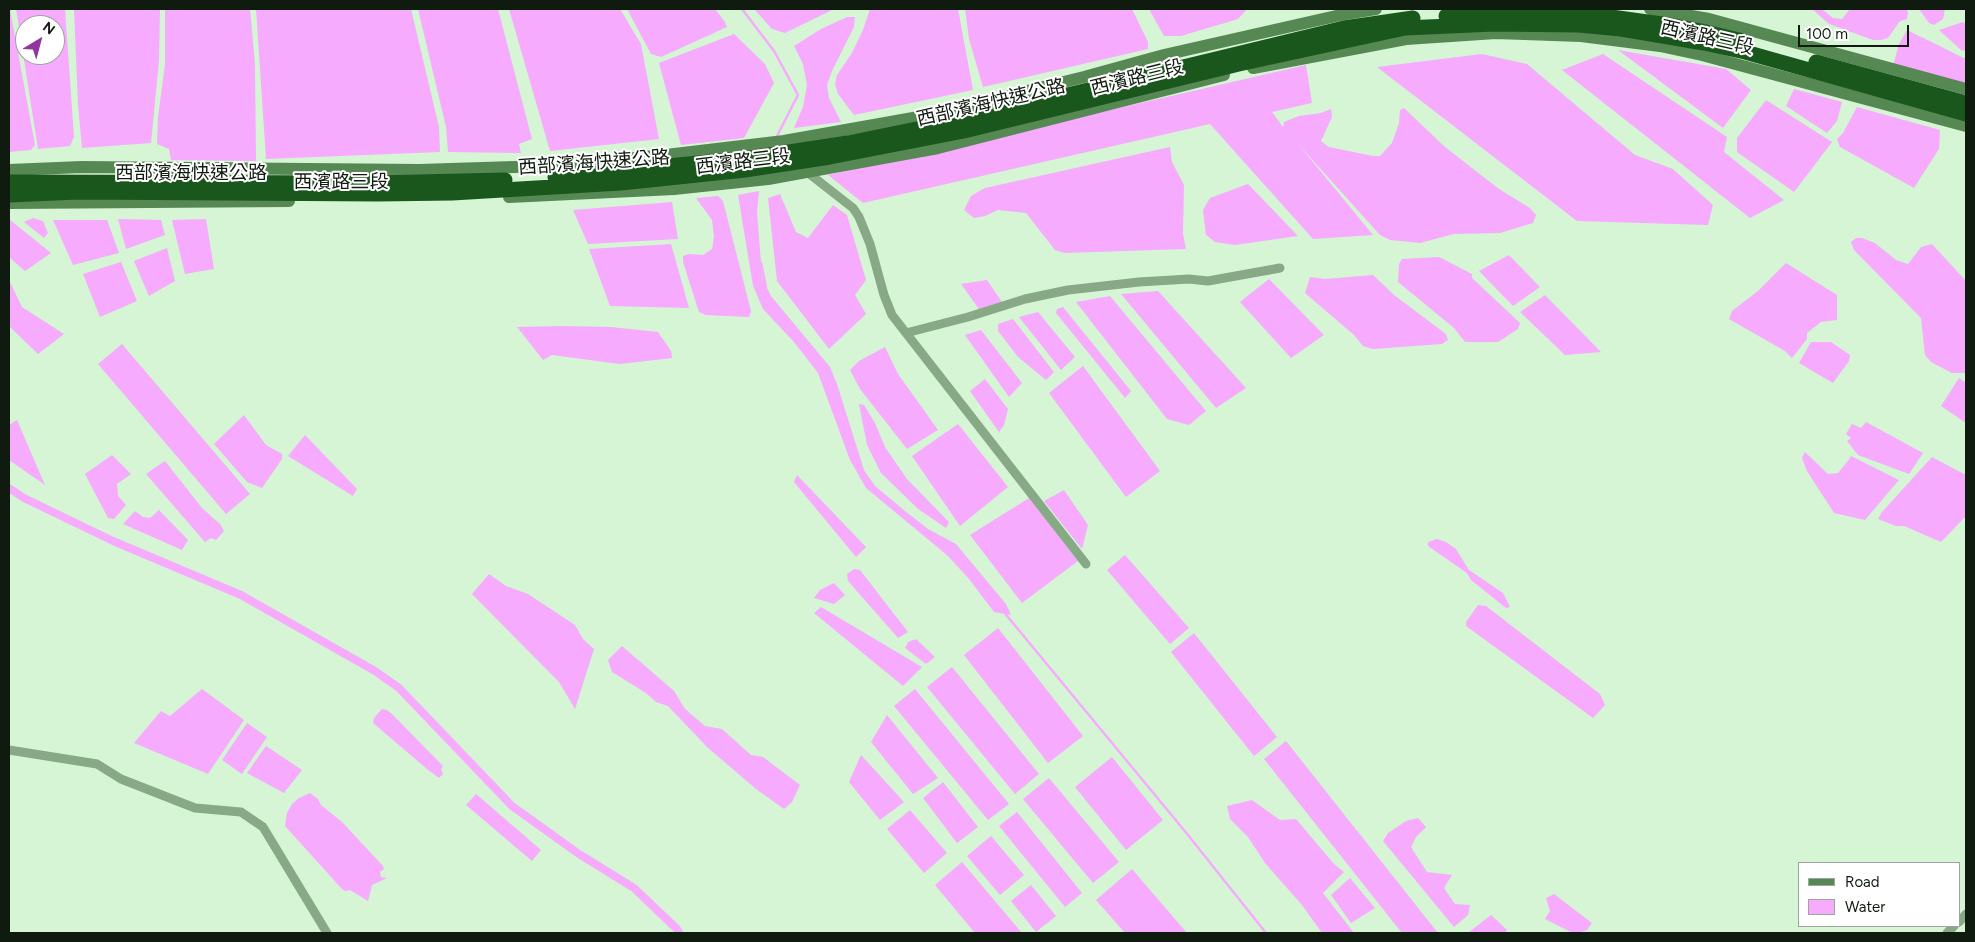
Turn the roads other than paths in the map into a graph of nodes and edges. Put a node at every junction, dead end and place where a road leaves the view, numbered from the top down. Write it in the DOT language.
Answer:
graph roads {
  1 [pos="1376,9"];
  2 [pos="1650,9"];
  3 [pos="1966,89"];
  4 [pos="1966,103"];
  5 [pos="1966,114"];
  6 [pos="1966,126"];
  7 [pos="775,160"];
  8 [pos="747,164"];
  9 [pos="9,170"];
  10 [pos="807,172"];
  11 [pos="9,182"];
  12 [pos="9,195"];
  13 [pos="9,203"];
  14 [pos="1280,268"];
  15 [pos="906,333"];
  16 [pos="1086,564"];
  17 [pos="9,750"];
  18 [pos="327,933"];
  1 -- 7 [label="street, 西濱路三段"];
  2 -- 3 [label="street, 西濱路三段"];
  4 -- 7 [label="highway, 西部濱海快速公路"];
  5 -- 7 [label="highway, 西部濱海快速公路"];
  6 -- 10 [label="street, 西濱路三段"];
  7 -- 8 [label="highway, 西部濱海快速公路"];
  7 -- 8 [label="street, 西濱路三段"];
  7 -- 10 [label="street, 西濱路三段"];
  8 -- 9 [label="street, 西濱路三段"];
  8 -- 11 [label="highway, 西部濱海快速公路"];
  8 -- 12 [label="highway, 西部濱海快速公路"];
  8 -- 13 [label="street, 西濱路三段"];
  10 -- 15 [label="street"];
  14 -- 15 [label="street"];
  15 -- 16 [label="street"];
  17 -- 18 [label="street"];
}
